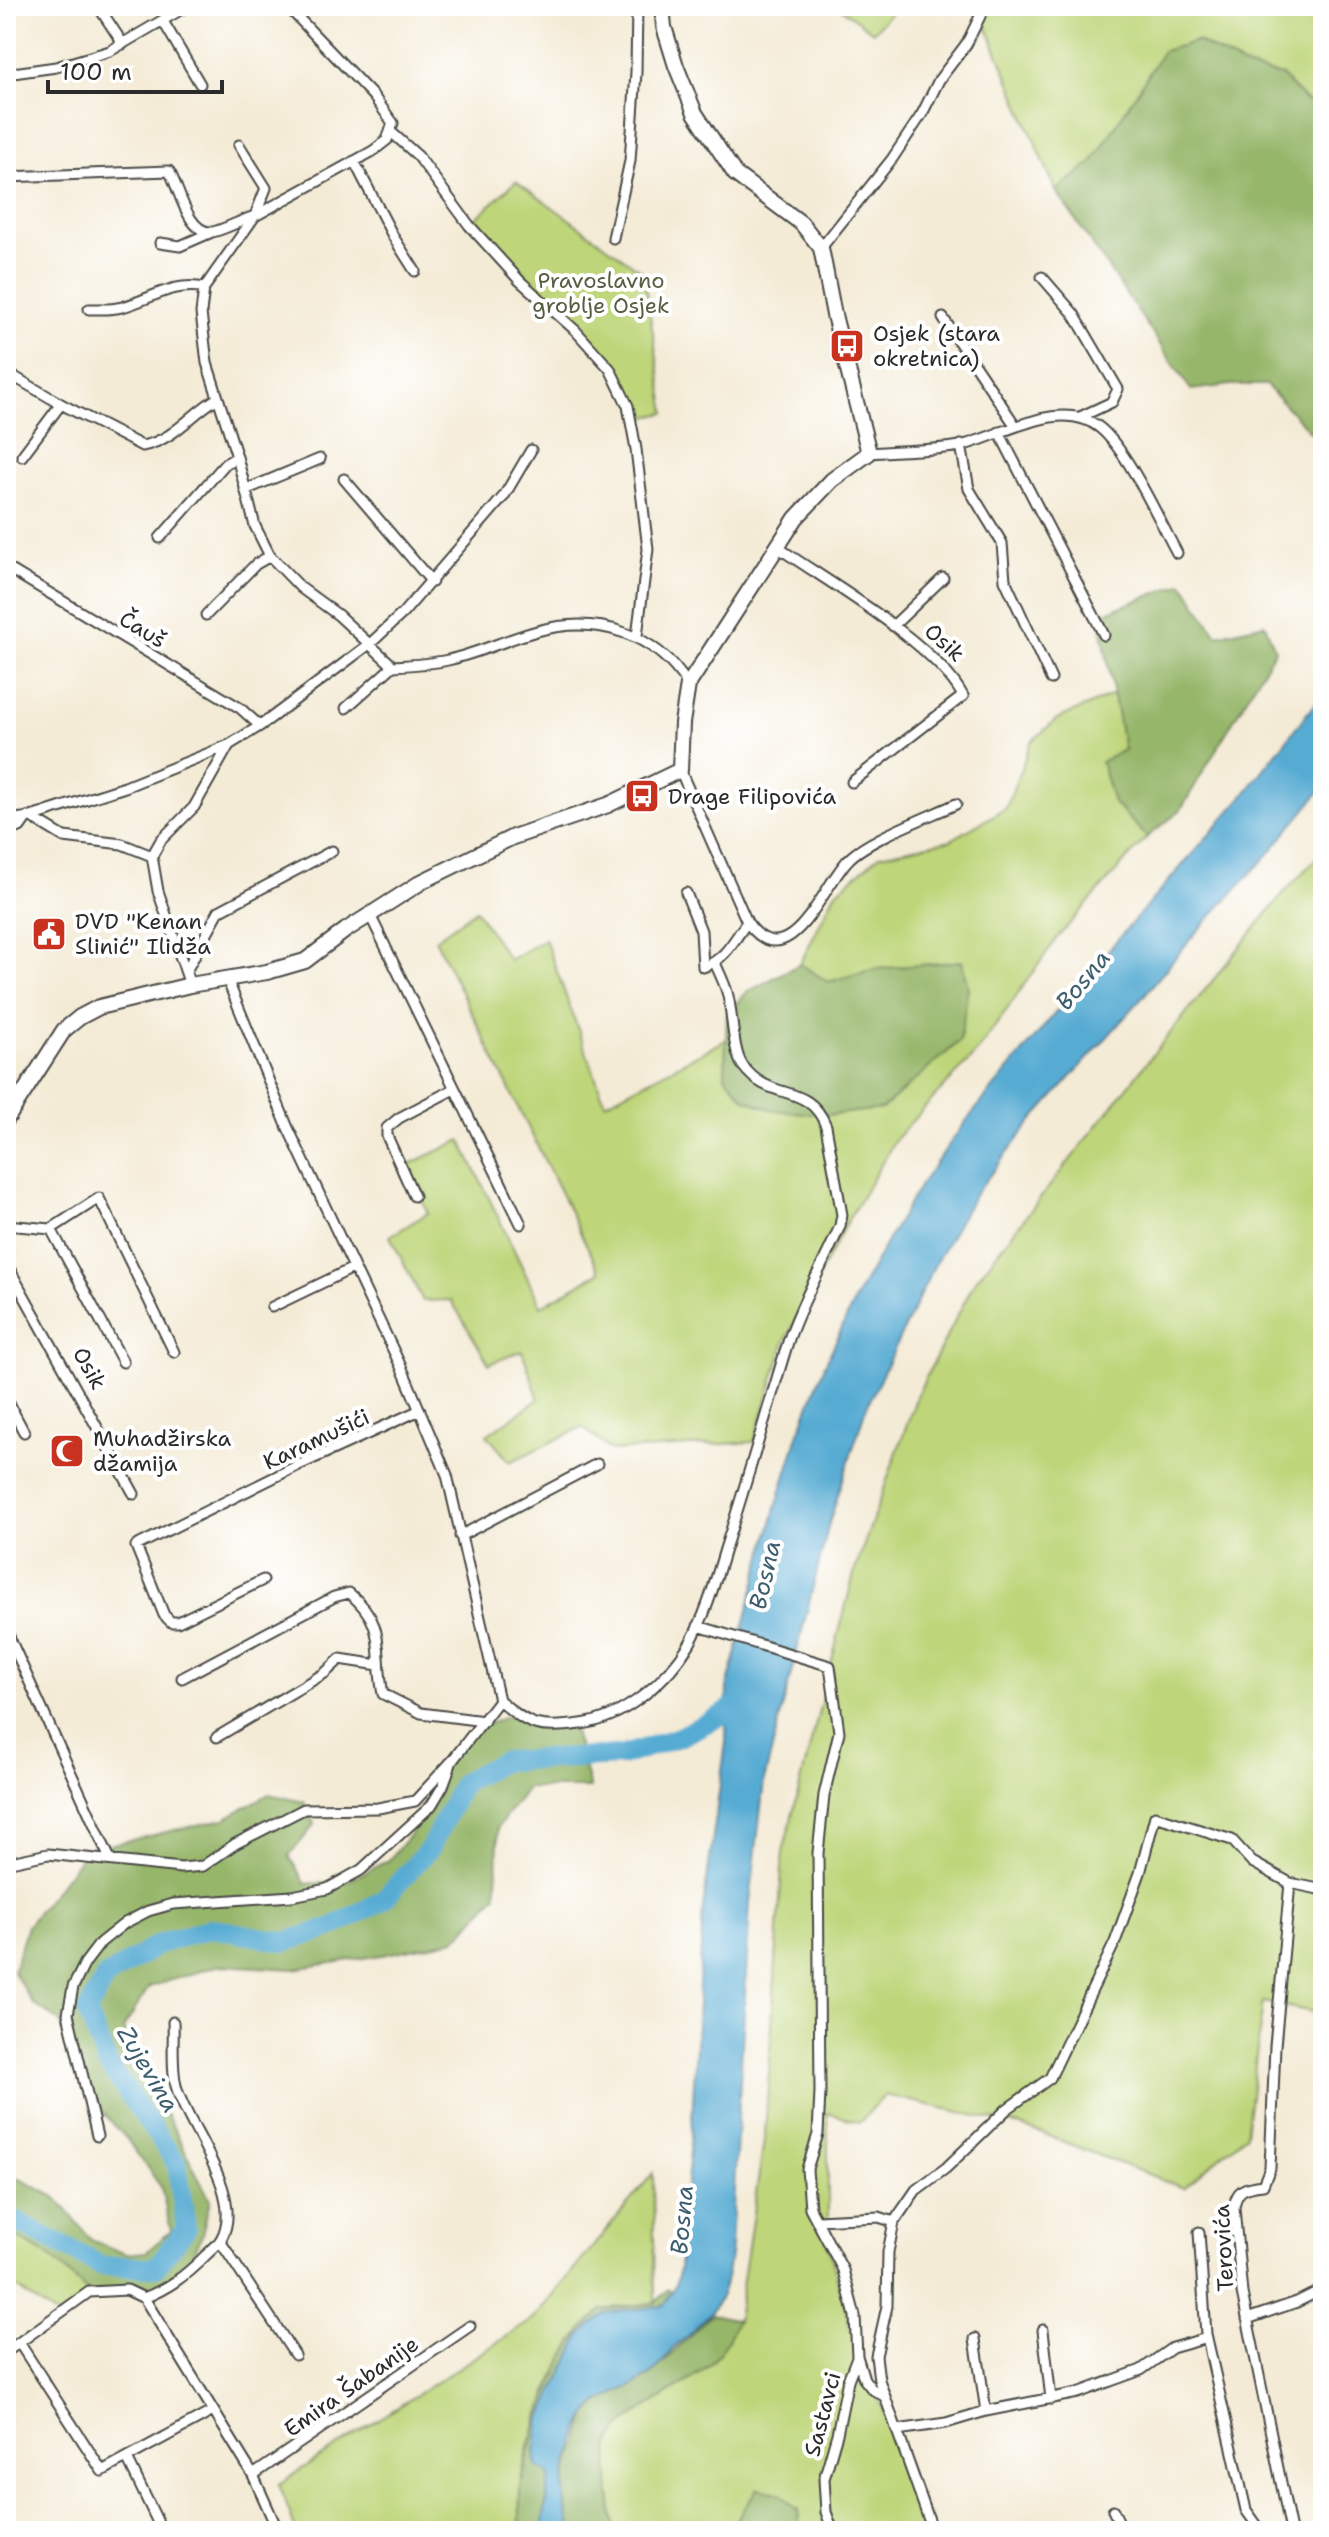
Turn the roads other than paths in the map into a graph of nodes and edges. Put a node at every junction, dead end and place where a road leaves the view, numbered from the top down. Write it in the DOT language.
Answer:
graph roads {
  1 [pos="187,6"];
  2 [pos="287,6"];
  3 [pos="637,6"];
  4 [pos="662,6"];
  5 [pos="985,6"];
  6 [pos="100,9"];
  7 [pos="163,21"];
  8 [pos="123,44"];
  9 [pos="6,74"];
  10 [pos="200,84"];
  11 [pos="391,132"];
  12 [pos="239,145"];
  13 [pos="354,161"];
  14 [pos="6,177"];
  15 [pos="255,216"];
  16 [pos="212,232"];
  17 [pos="613,238"];
  18 [pos="160,243"];
  19 [pos="821,248"];
  20 [pos="415,271"];
  21 [pos="1042,277"];
  22 [pos="204,288"];
  23 [pos="89,309"];
  24 [pos="943,318"];
  25 [pos="6,372"];
  26 [pos="218,398"];
  27 [pos="61,404"];
  28 [pos="1080,417"];
  29 [pos="1015,425"];
  30 [pos="999,432"];
  31 [pos="961,445"];
  32 [pos="531,450"];
  33 [pos="869,453"];
  34 [pos="22,456"];
  35 [pos="237,457"];
  36 [pos="320,459"];
  37 [pos="344,479"];
  38 [pos="245,490"];
  39 [pos="160,538"];
  40 [pos="776,546"];
  41 [pos="1177,553"];
  42 [pos="270,556"];
  43 [pos="6,567"];
  44 [pos="943,578"];
  45 [pos="432,582"];
  46 [pos="206,615"];
  47 [pos="893,626"];
  48 [pos="1104,635"];
  49 [pos="637,636"];
  50 [pos="371,643"];
  51 [pos="393,666"];
  52 [pos="1051,679"];
  53 [pos="688,685"];
  54 [pos="346,708"];
  55 [pos="260,726"];
  56 [pos="229,745"];
  57 [pos="680,770"];
  58 [pos="852,782"];
  59 [pos="956,804"];
  60 [pos="29,817"];
  61 [pos="6,820"];
  62 [pos="6,831"];
  63 [pos="332,851"];
  64 [pos="152,856"];
  65 [pos="686,893"];
  66 [pos="370,915"];
  67 [pos="747,922"];
  68 [pos="715,963"];
  69 [pos="188,978"];
  70 [pos="227,979"];
  71 [pos="454,1089"];
  72 [pos="6,1120"];
  73 [pos="414,1196"];
  74 [pos="521,1224"];
  75 [pos="6,1225"];
  76 [pos="51,1229"];
  77 [pos="6,1263"];
  78 [pos="353,1268"];
  79 [pos="272,1307"];
  80 [pos="174,1352"];
  81 [pos="123,1362"];
  82 [pos="6,1398"];
  83 [pos="420,1410"];
  84 [pos="24,1432"];
  85 [pos="597,1464"];
  86 [pos="134,1494"];
  87 [pos="460,1536"];
  88 [pos="263,1580"];
  89 [pos="698,1626"];
  90 [pos="6,1630"];
  91 [pos="379,1665"];
  92 [pos="182,1678"];
  93 [pos="499,1700"];
  94 [pos="484,1721"];
  95 [pos="217,1737"];
  96 [pos="452,1761"];
  97 [pos="110,1859"];
  98 [pos="6,1863"];
  99 [pos="1290,1883"];
  100 [pos="1323,1890"];
  101 [pos="173,2022"];
  102 [pos="97,2136"];
  103 [pos="817,2220"];
  104 [pos="894,2222"];
  105 [pos="1199,2232"];
  106 [pos="220,2241"];
  107 [pos="1323,2289"];
  108 [pos="144,2298"];
  109 [pos="1247,2319"];
  110 [pos="470,2326"];
  111 [pos="1043,2330"];
  112 [pos="1207,2338"];
  113 [pos="975,2339"];
  114 [pos="20,2344"];
  115 [pos="6,2352"];
  116 [pos="295,2355"];
  117 [pos="857,2356"];
  118 [pos="884,2396"];
  119 [pos="1051,2399"];
  120 [pos="213,2411"];
  121 [pos="986,2411"];
  122 [pos="897,2430"];
  123 [pos="127,2458"];
  124 [pos="253,2475"];
  125 [pos="1113,2510"];
  126 [pos="162,2531"];
  127 [pos="278,2531"];
  128 [pos="833,2531"];
  129 [pos="933,2531"];
  130 [pos="1123,2531"];
  131 [pos="1261,2531"];
  132 [pos="1291,2531"];
  1 -- 7 [label="street"];
  2 -- 11 [label="street"];
  3 -- 17 [label="street"];
  4 -- 19 [label="main road"];
  5 -- 19 [label="street"];
  6 -- 8 [label="street"];
  7 -- 8 [label="street"];
  7 -- 10 [label="street"];
  8 -- 9 [label="street"];
  11 -- 13 [label="street"];
  11 -- 49 [label="street"];
  12 -- 15 [label="street"];
  13 -- 15 [label="street"];
  13 -- 20 [label="street"];
  14 -- 16 [label="street"];
  15 -- 16 [label="street"];
  15 -- 22 [label="street"];
  16 -- 18 [label="street"];
  19 -- 33 [label="main road"];
  21 -- 28 [label="street"];
  22 -- 23 [label="street"];
  22 -- 26 [label="street"];
  24 -- 29 [label="street"];
  25 -- 27 [label="street"];
  26 -- 27 [label="street"];
  26 -- 35 [label="street"];
  27 -- 34 [label="street"];
  28 -- 29 [label="street"];
  28 -- 41 [label="street"];
  29 -- 30 [label="street"];
  30 -- 31 [label="street"];
  30 -- 48 [label="street"];
  31 -- 33 [label="street"];
  31 -- 52 [label="street"];
  32 -- 45 [label="street"];
  33 -- 40 [label="main road"];
  35 -- 38 [label="street"];
  35 -- 39 [label="street"];
  36 -- 38 [label="street"];
  37 -- 45 [label="street"];
  38 -- 42 [label="street"];
  40 -- 47 [label="street, Osik"];
  40 -- 53 [label="main road"];
  42 -- 46 [label="street"];
  42 -- 50 [label="street"];
  43 -- 55 [label="street, Čauš"];
  44 -- 47 [label="street"];
  45 -- 50 [label="street"];
  47 -- 58 [label="street, Osik"];
  49 -- 51 [label="street"];
  49 -- 53 [label="street"];
  50 -- 51 [label="street"];
  50 -- 55 [label="street"];
  51 -- 54 [label="street"];
  53 -- 57 [label="main road"];
  55 -- 56 [label="street"];
  56 -- 60 [label="street"];
  56 -- 64 [label="street"];
  57 -- 66 [label="main road"];
  57 -- 67 [label="street"];
  59 -- 67 [label="street"];
  60 -- 61 [label="street"];
  60 -- 62 [label="street"];
  60 -- 64 [label="street"];
  63 -- 69 [label="street"];
  64 -- 69 [label="street"];
  65 -- 68 [label="street"];
  66 -- 70 [label="main road"];
  66 -- 71 [label="street"];
  67 -- 68 [label="street"];
  68 -- 89 [label="street"];
  69 -- 70 [label="main road"];
  69 -- 72 [label="main road"];
  70 -- 78 [label="street"];
  71 -- 73 [label="street"];
  71 -- 74 [label="street"];
  75 -- 76 [label="street"];
  76 -- 80 [label="street"];
  76 -- 81 [label="street, Osik"];
  77 -- 86 [label="street, Osik"];
  78 -- 79 [label="street"];
  78 -- 83 [label="street"];
  82 -- 84 [label="street"];
  83 -- 87 [label="street"];
  83 -- 88 [label="street, Karamušići"];
  85 -- 87 [label="street"];
  87 -- 93 [label="street"];
  89 -- 93 [label="street"];
  89 -- 103 [label="street"];
  90 -- 97 [label="street"];
  91 -- 92 [label="street"];
  91 -- 94 [label="street"];
  91 -- 95 [label="street"];
  93 -- 94 [label="street"];
  94 -- 96 [label="street"];
  96 -- 97 [label="street"];
  96 -- 102 [label="street"];
  97 -- 98 [label="street"];
  99 -- 100 [label="street"];
  99 -- 104 [label="street"];
  99 -- 109 [label="street, Terovića"];
  101 -- 106 [label="street"];
  103 -- 104 [label="street"];
  103 -- 117 [label="street"];
  104 -- 118 [label="street"];
  105 -- 112 [label="street, Terovića"];
  106 -- 108 [label="street"];
  106 -- 116 [label="street"];
  107 -- 109 [label="street"];
  108 -- 114 [label="street"];
  108 -- 120 [label="street"];
  109 -- 132 [label="street, Terovića"];
  110 -- 124 [label="street, Emira Šabanije"];
  111 -- 119 [label="street"];
  112 -- 119 [label="street"];
  112 -- 131 [label="street, Terovića"];
  113 -- 121 [label="street"];
  114 -- 115 [label="street"];
  114 -- 123 [label="street"];
  117 -- 118 [label="street, Sastavci"];
  117 -- 128 [label="street, Sastavci"];
  118 -- 122 [label="street"];
  119 -- 121 [label="street"];
  120 -- 123 [label="street"];
  120 -- 124 [label="street"];
  121 -- 122 [label="street"];
  122 -- 129 [label="street"];
  123 -- 126 [label="street"];
  124 -- 127 [label="street"];
  125 -- 130 [label="street"];
}
